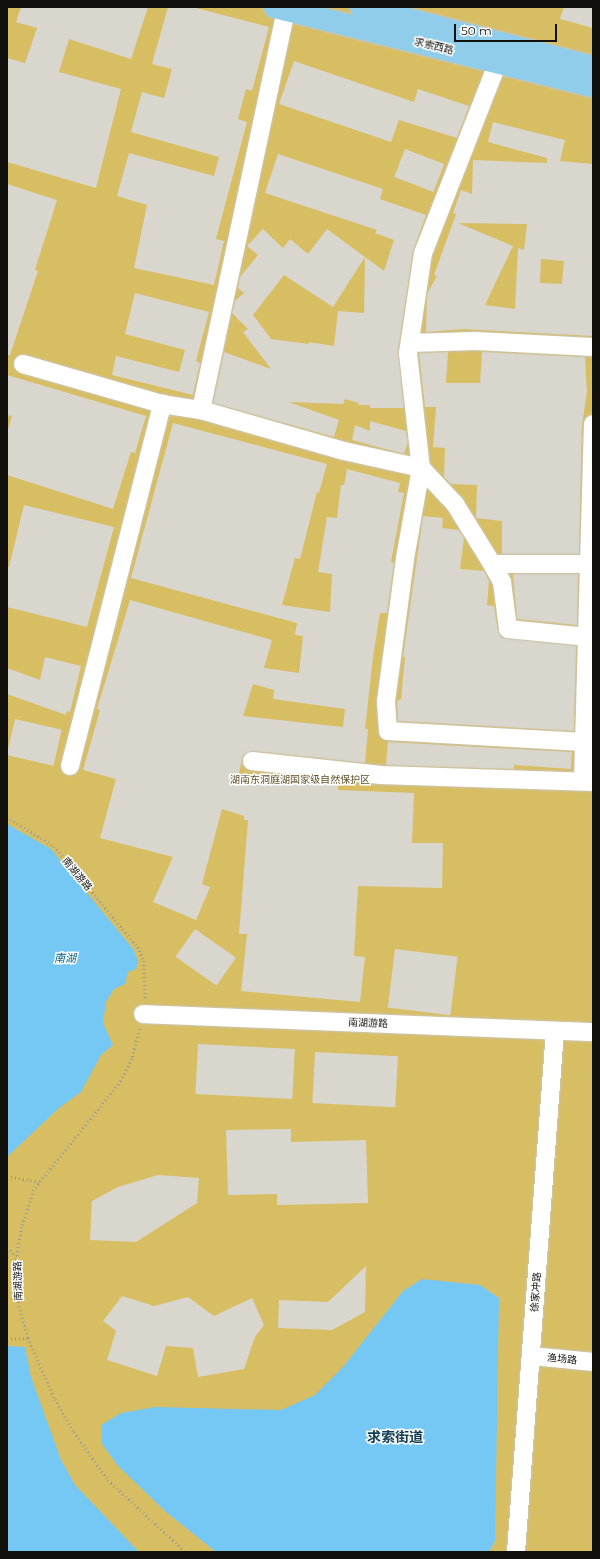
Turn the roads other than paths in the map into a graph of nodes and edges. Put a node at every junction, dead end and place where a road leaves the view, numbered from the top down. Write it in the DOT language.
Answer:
graph roads {
  1 [pos="361,7"];
  2 [pos="280,8"];
  3 [pos="498,62"];
  4 [pos="593,67"];
  5 [pos="593,86"];
  6 [pos="410,343"];
  7 [pos="593,346"];
  8 [pos="23,364"];
  9 [pos="162,404"];
  10 [pos="201,410"];
  11 [pos="593,424"];
  12 [pos="421,468"];
  13 [pos="492,564"];
  14 [pos="591,564"];
  15 [pos="588,637"];
  16 [pos="584,742"];
  17 [pos="252,760"];
  18 [pos="70,766"];
  19 [pos="588,781"];
  20 [pos="143,1014"];
  21 [pos="556,1031"];
  22 [pos="593,1032"];
  23 [pos="531,1356"];
  24 [pos="593,1362"];
  25 [pos="516,1552"];
  1 -- 4 [label="main road, 求索西路"];
  2 -- 3 [label="main road, 求索西路"];
  2 -- 10 [label="street"];
  3 -- 5 [label="main road, 求索西路"];
  3 -- 6 [label="street"];
  6 -- 7 [label="street"];
  6 -- 12 [label="street"];
  8 -- 9 [label="street"];
  9 -- 10 [label="street"];
  9 -- 18 [label="street"];
  10 -- 12 [label="street"];
  11 -- 14 [label="street"];
  12 -- 13 [label="street"];
  12 -- 16 [label="street"];
  13 -- 14 [label="street"];
  13 -- 15 [label="street"];
  14 -- 15 [label="street"];
  15 -- 16 [label="street"];
  16 -- 19 [label="street"];
  17 -- 19 [label="street"];
  20 -- 21 [label="street, 南湖游路"];
  21 -- 22 [label="street, 南湖游路"];
  21 -- 23 [label="street, 徐家冲路"];
  23 -- 24 [label="street, 渔场路"];
  23 -- 25 [label="street, 徐家冲路"];
}
